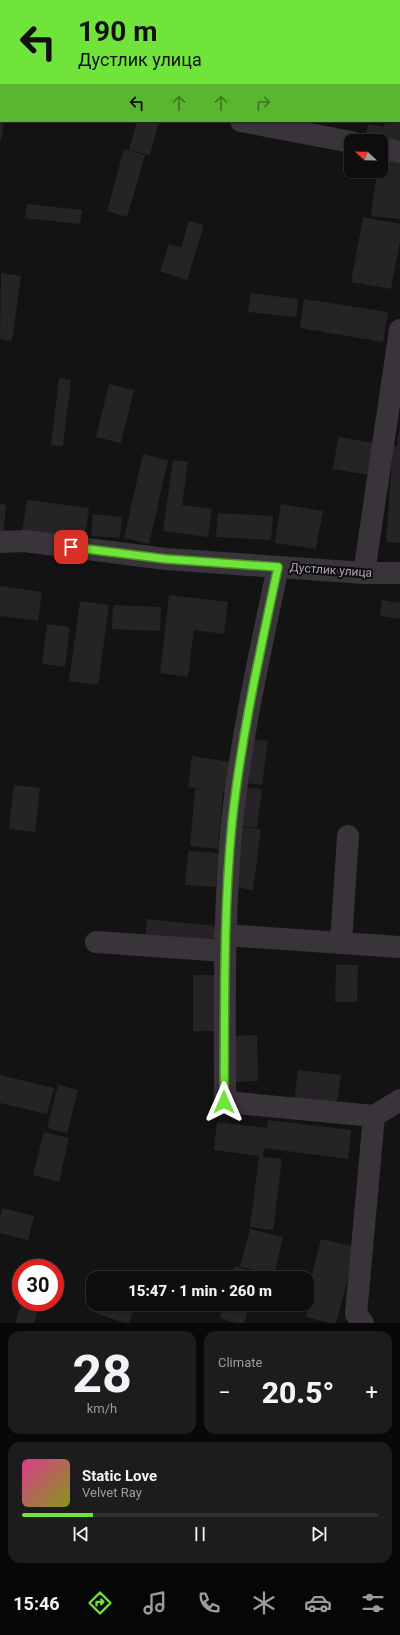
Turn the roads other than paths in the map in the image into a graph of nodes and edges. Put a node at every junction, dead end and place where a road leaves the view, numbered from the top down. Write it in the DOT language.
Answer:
graph roads {
  1 [pos="246,122"];
  2 [pos="344,141"];
  3 [pos="388,149"];
  4 [pos="400,152"];
  5 [pos="400,330"];
  6 [pos="0,542"];
  7 [pos="278,567"];
  8 [pos="364,573"];
  9 [pos="400,573"];
  10 [pos="348,836"];
  11 [pos="96,942"];
  12 [pos="225,943"];
  13 [pos="341,943"];
  14 [pos="400,947"];
  15 [pos="400,1100"];
  16 [pos="374,1116"];
  17 [pos="363,1323"];
  1 -- 2 [label="street"];
  3 -- 4 [label="street"];
  5 -- 8 [label="street"];
  6 -- 7 [label="street, Дустлик улица"];
  7 -- 8 [label="street, Дустлик улица"];
  7 -- 12 [label="street"];
  8 -- 9 [label="street, Дустлик улица"];
  10 -- 13 [label="street"];
  11 -- 12 [label="street"];
  12 -- 13 [label="street"];
  12 -- 16 [label="street"];
  13 -- 14 [label="street"];
  15 -- 16 [label="street"];
  16 -- 17 [label="street"];
}
